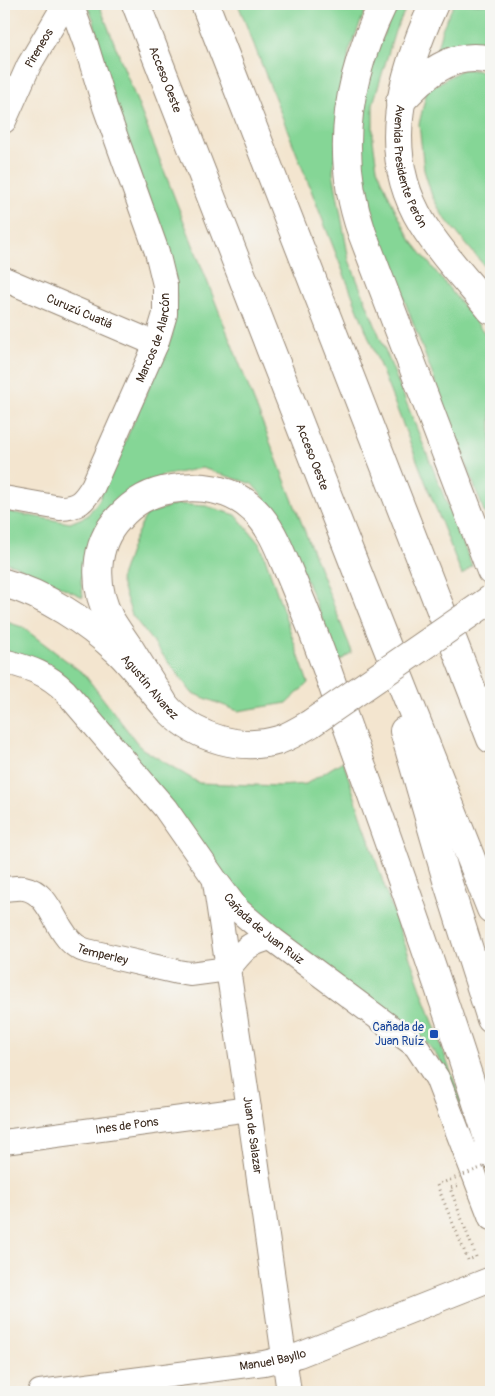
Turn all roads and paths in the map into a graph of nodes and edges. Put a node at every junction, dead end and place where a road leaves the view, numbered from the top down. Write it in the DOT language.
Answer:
graph roads {
  1 [pos="65,4"];
  2 [pos="71,4"];
  3 [pos="136,4"];
  4 [pos="205,4"];
  5 [pos="383,4"];
  6 [pos="434,4"];
  7 [pos="491,60"];
  8 [pos="400,102"];
  9 [pos="4,121"];
  10 [pos="4,279"];
  11 [pos="491,310"];
  12 [pos="156,344"];
  13 [pos="4,498"];
  14 [pos="357,571"];
  15 [pos="491,571"];
  16 [pos="4,583"];
  17 [pos="491,600"];
  18 [pos="4,661"];
  19 [pos="163,702"];
  20 [pos="491,740"];
  21 [pos="214,878"];
  22 [pos="4,890"];
  23 [pos="491,909"];
  24 [pos="271,938"];
  25 [pos="228,969"];
  26 [pos="491,1018"];
  27 [pos="249,1109"];
  28 [pos="4,1142"];
  29 [pos="491,1154"];
  30 [pos="484,1171"];
  31 [pos="491,1218"];
  32 [pos="491,1279"];
  33 [pos="284,1359"];
  34 [pos="40,1392"];
  35 [pos="289,1392"];
  1 -- 9 [label="street, Pireneos"];
  2 -- 12 [label="street, Marcos de Alarcón"];
  3 -- 14 [label="main road, Acceso Oeste"];
  4 -- 20 [label="main road"];
  5 -- 15 [label="main road"];
  6 -- 8 [label="main road, Avenida Presidente Perón"];
  7 -- 8 [label="main road"];
  8 -- 11 [label="main road, Avenida Presidente Perón"];
  10 -- 12 [label="street, Curuzú Cuatiá"];
  12 -- 13 [label="street, Marcos de Alarcón"];
  14 -- 23 [label="main road, Acceso Oeste"];
  14 -- 26 [label="main road"];
  16 -- 19 [label="main road, Agustín Alvarez"];
  17 -- 19 [label="main road, Agustín Alvarez, bridge"];
  18 -- 21 [label="street, Cañada de Juan Ruiz"];
  19 -- 29 [label="main road"];
  21 -- 24 [label="street, Cañada de Juan Ruiz"];
  21 -- 25 [label="street, Juan de Salazar"];
  22 -- 25 [label="street, Temperley"];
  24 -- 25 [label="street"];
  24 -- 30 [label="street, Cañada de Juan Ruiz"];
  25 -- 27 [label="street, Juan de Salazar"];
  27 -- 28 [label="street, Ines de Pons"];
  27 -- 33 [label="street, Juan de Salazar"];
  30 -- 30 [label="path, bridge"];
  30 -- 31 [label="street, Cañada de Juan Ruiz"];
  32 -- 33 [label="street, Manuel Bayllo"];
  33 -- 34 [label="street, Manuel Bayllo"];
  33 -- 35 [label="street, Juan de Salazar"];
}
